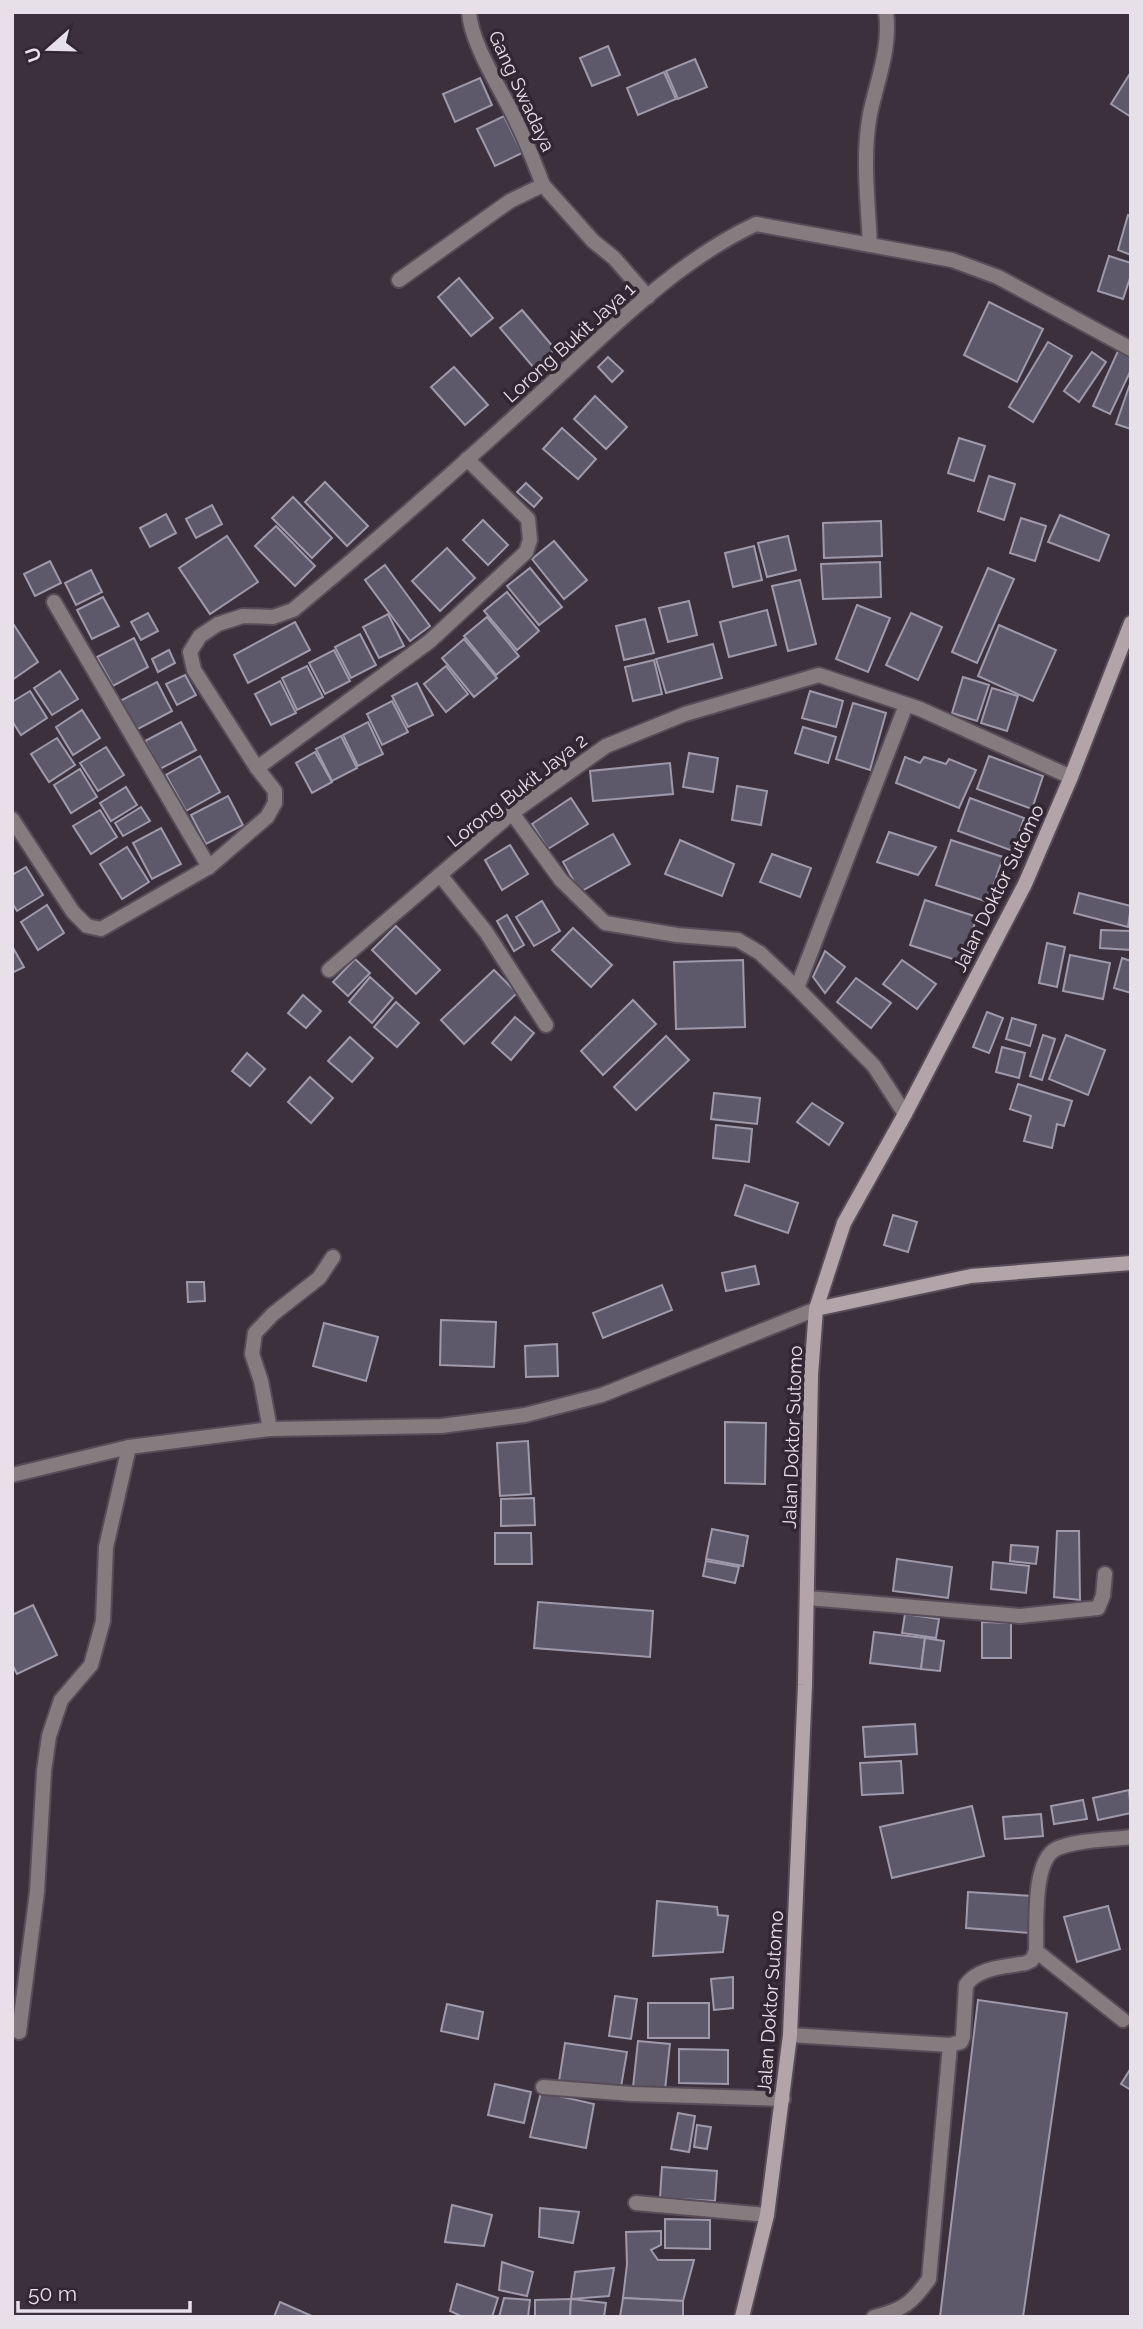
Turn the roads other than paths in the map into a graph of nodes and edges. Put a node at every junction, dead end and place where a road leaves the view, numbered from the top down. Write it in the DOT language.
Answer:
graph roads {
  1 [pos="469,12"];
  2 [pos="886,12"];
  3 [pos="542,184"];
  4 [pos="870,245"];
  5 [pos="399,280"];
  6 [pos="648,297"];
  7 [pos="1131,349"];
  8 [pos="467,459"];
  9 [pos="54,602"];
  10 [pos="1131,623"];
  11 [pos="906,705"];
  12 [pos="257,768"];
  13 [pos="1071,777"];
  14 [pos="512,813"];
  15 [pos="12,819"];
  16 [pos="209,867"];
  17 [pos="440,875"];
  18 [pos="329,970"];
  19 [pos="797,988"];
  20 [pos="547,1025"];
  21 [pos="905,1114"];
  22 [pos="333,1257"];
  23 [pos="1131,1263"];
  24 [pos="816,1309"];
  25 [pos="270,1429"];
  26 [pos="129,1447"];
  27 [pos="12,1475"];
  28 [pos="1105,1574"];
  29 [pos="808,1598"];
  30 [pos="1131,1837"];
  31 [pos="1037,1951"];
  32 [pos="1124,2020"];
  33 [pos="14,2030"];
  34 [pos="790,2035"];
  35 [pos="950,2045"];
  36 [pos="543,2087"];
  37 [pos="783,2099"];
  38 [pos="636,2203"];
  39 [pos="767,2215"];
  40 [pos="742,2317"];
  41 [pos="874,2317"];
  1 -- 3 [label="street, Gang Swadaya"];
  2 -- 4 [label="street"];
  3 -- 5 [label="street"];
  3 -- 6 [label="street, Gang Swadaya"];
  4 -- 6 [label="street, Lorong Bukit Jaya 1"];
  4 -- 7 [label="street, Lorong Bukit Jaya 1"];
  6 -- 8 [label="street, Lorong Bukit Jaya 1"];
  8 -- 12 [label="street"];
  8 -- 12 [label="street, Lorong Bukit Jaya 1"];
  9 -- 16 [label="street"];
  10 -- 13 [label="street, Jalan Doktor Sutomo"];
  11 -- 13 [label="street, Lorong Bukit Jaya 2"];
  11 -- 14 [label="street, Lorong Bukit Jaya 2"];
  11 -- 19 [label="street"];
  12 -- 16 [label="street, Lorong Bukit Jaya 1"];
  13 -- 21 [label="street, Jalan Doktor Sutomo"];
  14 -- 17 [label="street, Lorong Bukit Jaya 2"];
  14 -- 19 [label="street"];
  15 -- 16 [label="street, Lorong Bukit Jaya 1"];
  17 -- 18 [label="street, Lorong Bukit Jaya 2"];
  17 -- 20 [label="street"];
  19 -- 21 [label="street"];
  21 -- 24 [label="street, Jalan Doktor Sutomo"];
  22 -- 25 [label="street"];
  23 -- 24 [label="street"];
  24 -- 25 [label="street"];
  24 -- 29 [label="street, Jalan Doktor Sutomo"];
  25 -- 26 [label="street"];
  26 -- 27 [label="street"];
  26 -- 33 [label="street"];
  28 -- 29 [label="street"];
  29 -- 34 [label="street, Jalan Doktor Sutomo"];
  30 -- 31 [label="street"];
  31 -- 32 [label="street"];
  31 -- 35 [label="street"];
  34 -- 35 [label="street"];
  34 -- 37 [label="street, Jalan Doktor Sutomo"];
  35 -- 41 [label="street"];
  36 -- 37 [label="street"];
  37 -- 39 [label="street, Jalan Doktor Sutomo"];
  38 -- 39 [label="street"];
  39 -- 40 [label="street, Jalan Doktor Sutomo"];
}
